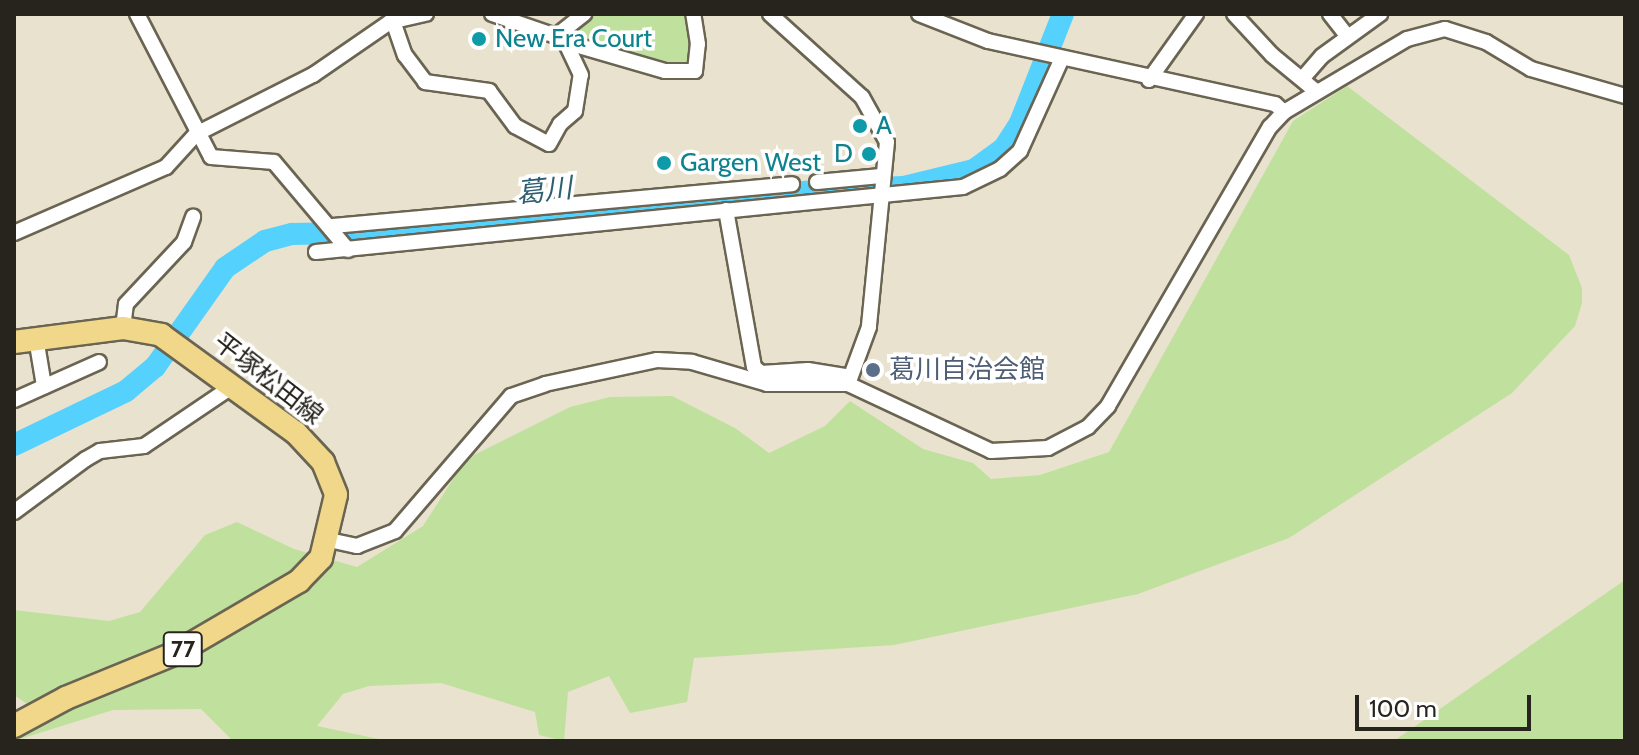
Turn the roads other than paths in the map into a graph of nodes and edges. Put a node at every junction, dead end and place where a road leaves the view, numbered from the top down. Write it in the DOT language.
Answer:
graph roads {
  1 [pos="137,14"];
  2 [pos="426,14"];
  3 [pos="492,14"];
  4 [pos="584,14"];
  5 [pos="693,14"];
  6 [pos="770,14"];
  7 [pos="919,14"];
  8 [pos="1196,14"];
  9 [pos="1234,14"];
  10 [pos="1330,14"];
  11 [pos="1380,14"];
  12 [pos="390,19"];
  13 [pos="1347,36"];
  14 [pos="564,38"];
  15 [pos="1062,58"];
  16 [pos="1302,79"];
  17 [pos="1149,80"];
  18 [pos="1317,92"];
  19 [pos="1625,96"];
  20 [pos="1284,112"];
  21 [pos="196,134"];
  22 [pos="211,157"];
  23 [pos="213,176"];
  24 [pos="881,176"];
  25 [pos="817,182"];
  26 [pos="792,184"];
  27 [pos="630,197"];
  28 [pos="878,197"];
  29 [pos="726,210"];
  30 [pos="193,217"];
  31 [pos="632,220"];
  32 [pos="334,227"];
  33 [pos="14,233"];
  34 [pos="347,248"];
  35 [pos="316,252"];
  36 [pos="123,328"];
  37 [pos="25,340"];
  38 [pos="99,362"];
  39 [pos="849,380"];
  40 [pos="44,386"];
  41 [pos="233,386"];
  42 [pos="14,400"];
  43 [pos="14,512"];
  44 [pos="329,540"];
  45 [pos="14,726"];
  1 -- 21 [label="street"];
  2 -- 12 [label="street"];
  3 -- 14 [label="street"];
  4 -- 14 [label="street"];
  5 -- 14 [label="street"];
  6 -- 24 [label="street"];
  7 -- 15 [label="street"];
  8 -- 17 [label="street"];
  9 -- 16 [label="street"];
  10 -- 13 [label="street"];
  11 -- 13 [label="street"];
  12 -- 14 [label="street"];
  12 -- 21 [label="street"];
  13 -- 16 [label="street"];
  15 -- 17 [label="street"];
  15 -- 28 [label="street"];
  16 -- 18 [label="street"];
  17 -- 20 [label="street"];
  18 -- 19 [label="street"];
  18 -- 20 [label="street"];
  20 -- 39 [label="street"];
  21 -- 22 [label="street"];
  21 -- 33 [label="street"];
  22 -- 23 [label="street"];
  22 -- 32 [label="street"];
  24 -- 25 [label="street"];
  24 -- 28 [label="street"];
  26 -- 27 [label="street"];
  27 -- 31 [label="street"];
  27 -- 32 [label="street"];
  28 -- 29 [label="street"];
  28 -- 39 [label="street"];
  29 -- 31 [label="street"];
  29 -- 39 [label="street"];
  30 -- 36 [label="street"];
  31 -- 34 [label="street"];
  32 -- 34 [label="street"];
  34 -- 35 [label="street"];
  36 -- 37 [label="main road, 平塚松田線 / 77"];
  36 -- 41 [label="main road, 平塚松田線 / 77"];
  37 -- 40 [label="street"];
  38 -- 40 [label="street"];
  39 -- 44 [label="street"];
  40 -- 42 [label="street"];
  41 -- 43 [label="street"];
  41 -- 44 [label="main road, 平塚松田線 / 77"];
  44 -- 45 [label="main road, 平塚松田線 / 77"];
}
